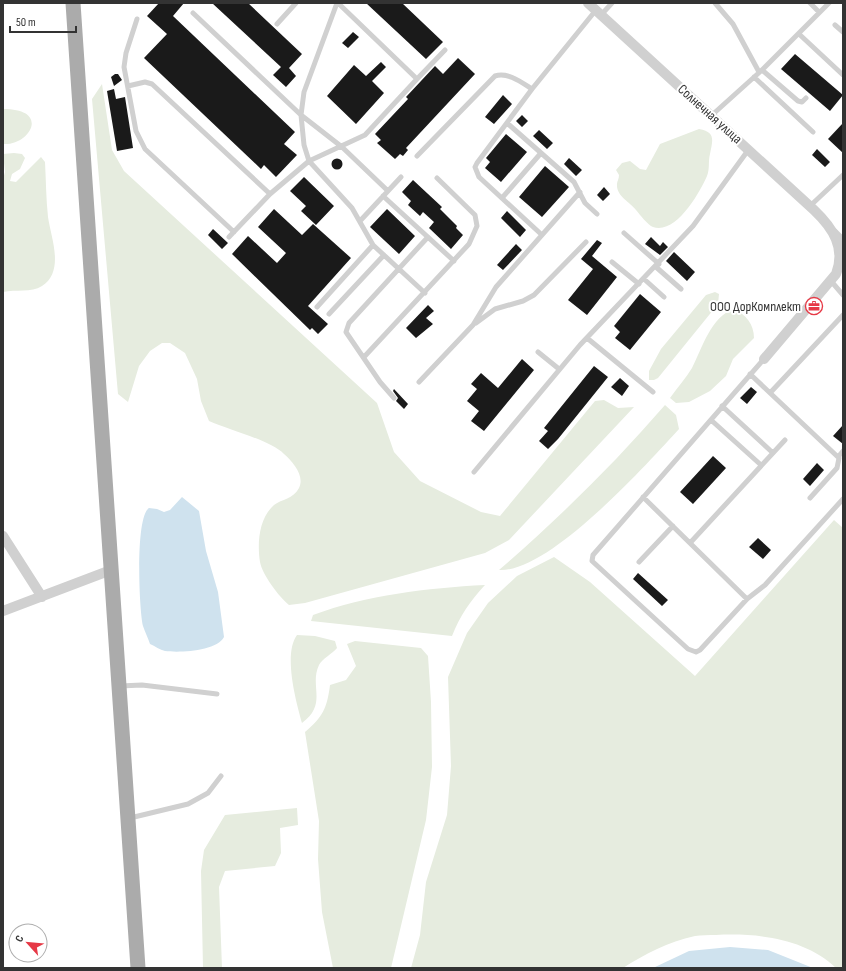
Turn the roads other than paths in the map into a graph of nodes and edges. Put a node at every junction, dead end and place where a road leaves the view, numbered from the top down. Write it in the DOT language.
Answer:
graph roads {
  1 [pos="73,3"];
  2 [pos="296,3"];
  3 [pos="338,3"];
  4 [pos="588,3"];
  5 [pos="612,3"];
  6 [pos="715,3"];
  7 [pos="810,3"];
  8 [pos="829,3"];
  9 [pos="819,12"];
  10 [pos="193,13"];
  11 [pos="598,13"];
  12 [pos="137,19"];
  13 [pos="277,24"];
  14 [pos="835,25"];
  15 [pos="843,32"];
  16 [pos="799,34"];
  17 [pos="444,50"];
  18 [pos="760,71"];
  19 [pos="843,75"];
  20 [pos="754,77"];
  21 [pos="417,79"];
  22 [pos="128,86"];
  23 [pos="532,89"];
  24 [pos="806,98"];
  25 [pos="301,115"];
  26 [pos="712,115"];
  27 [pos="507,123"];
  28 [pos="813,132"];
  29 [pos="342,147"];
  30 [pos="748,148"];
  31 [pos="541,153"];
  32 [pos="417,156"];
  33 [pos="309,161"];
  34 [pos="843,175"];
  35 [pos="401,177"];
  36 [pos="437,178"];
  37 [pos="388,190"];
  38 [pos="580,192"];
  39 [pos="270,194"];
  40 [pos="383,196"];
  41 [pos="502,198"];
  42 [pos="810,206"];
  43 [pos="597,214"];
  44 [pos="360,221"];
  45 [pos="234,232"];
  46 [pos="624,233"];
  47 [pos="542,235"];
  48 [pos="229,237"];
  49 [pos="428,237"];
  50 [pos="842,240"];
  51 [pos="586,242"];
  52 [pos="373,245"];
  53 [pos="384,256"];
  54 [pos="454,261"];
  55 [pos="612,262"];
  56 [pos="657,265"];
  57 [pos="843,268"];
  58 [pos="398,269"];
  59 [pos="644,279"];
  60 [pos="831,281"];
  61 [pos="639,284"];
  62 [pos="681,289"];
  63 [pos="425,293"];
  64 [pos="843,295"];
  65 [pos="664,297"];
  66 [pos="317,307"];
  67 [pos="330,314"];
  68 [pos="843,315"];
  69 [pos="473,325"];
  70 [pos="587,338"];
  71 [pos="538,352"];
  72 [pos="364,357"];
  73 [pos="764,359"];
  74 [pos="559,368"];
  75 [pos="750,374"];
  76 [pos="419,382"];
  77 [pos="653,392"];
  78 [pos="770,393"];
  79 [pos="394,398"];
  80 [pos="722,406"];
  81 [pos="711,420"];
  82 [pos="785,440"];
  83 [pos="843,451"];
  84 [pos="773,453"];
  85 [pos="838,457"];
  86 [pos="761,466"];
  87 [pos="474,472"];
  88 [pos="643,497"];
  89 [pos="810,498"];
  90 [pos="843,498"];
  91 [pos="673,526"];
  92 [pos="3,536"];
  93 [pos="690,543"];
  94 [pos="639,562"];
  95 [pos="111,570"];
  96 [pos="42,597"];
  97 [pos="747,599"];
  98 [pos="3,611"];
  99 [pos="119,686"];
  100 [pos="217,694"];
  101 [pos="221,776"];
  102 [pos="127,819"];
  103 [pos="138,968"];
  1 -- 95 [label="main road"];
  2 -- 13 [label="lane"];
  3 -- 21 [label="lane"];
  3 -- 25 [label="lane"];
  4 -- 11 [label="street, Солнечная улица"];
  5 -- 11 [label="lane"];
  6 -- 18 [label="lane"];
  7 -- 9 [label="lane"];
  8 -- 9 [label="lane"];
  9 -- 16 [label="lane"];
  10 -- 25 [label="lane"];
  11 -- 23 [label="lane"];
  11 -- 26 [label="street, Солнечная улица"];
  12 -- 22 [label="lane"];
  14 -- 15 [label="lane"];
  16 -- 18 [label="lane"];
  16 -- 19 [label="lane"];
  17 -- 21 [label="lane"];
  18 -- 20 [label="lane"];
  18 -- 24 [label="lane"];
  20 -- 26 [label="lane"];
  20 -- 28 [label="lane"];
  21 -- 29 [label="lane"];
  22 -- 39 [label="lane"];
  22 -- 45 [label="lane"];
  23 -- 27 [label="lane"];
  23 -- 32 [label="lane"];
  25 -- 29 [label="lane"];
  25 -- 33 [label="lane"];
  26 -- 30 [label="street, Солнечная улица"];
  27 -- 31 [label="lane"];
  27 -- 41 [label="lane"];
  29 -- 33 [label="lane"];
  29 -- 37 [label="lane"];
  30 -- 42 [label="street, Солнечная улица"];
  30 -- 56 [label="lane"];
  31 -- 38 [label="lane"];
  31 -- 41 [label="lane"];
  33 -- 39 [label="lane"];
  33 -- 44 [label="lane"];
  34 -- 42 [label="lane"];
  35 -- 37 [label="lane"];
  36 -- 54 [label="lane"];
  37 -- 40 [label="lane"];
  38 -- 43 [label="lane"];
  38 -- 47 [label="lane"];
  39 -- 45 [label="lane"];
  40 -- 44 [label="lane"];
  40 -- 49 [label="lane"];
  41 -- 47 [label="lane"];
  42 -- 50 [label="street, Солнечная улица"];
  44 -- 52 [label="lane"];
  45 -- 48 [label="lane"];
  46 -- 56 [label="lane"];
  47 -- 69 [label="lane"];
  49 -- 54 [label="lane"];
  49 -- 58 [label="lane"];
  50 -- 60 [label="street"];
  51 -- 69 [label="lane"];
  52 -- 53 [label="lane"];
  52 -- 66 [label="lane"];
  53 -- 58 [label="lane"];
  53 -- 67 [label="lane"];
  54 -- 63 [label="lane"];
  55 -- 61 [label="lane"];
  56 -- 59 [label="lane"];
  56 -- 62 [label="lane"];
  57 -- 60 [label="lane"];
  58 -- 63 [label="lane"];
  58 -- 72 [label="lane"];
  59 -- 61 [label="lane"];
  59 -- 65 [label="lane"];
  60 -- 64 [label="lane"];
  60 -- 73 [label="street"];
  61 -- 70 [label="lane"];
  63 -- 72 [label="lane"];
  68 -- 78 [label="lane"];
  69 -- 76 [label="lane"];
  70 -- 74 [label="lane"];
  70 -- 77 [label="lane"];
  71 -- 74 [label="lane"];
  72 -- 79 [label="lane"];
  73 -- 75 [label="lane"];
  74 -- 87 [label="lane"];
  75 -- 78 [label="lane"];
  75 -- 80 [label="lane"];
  78 -- 85 [label="lane"];
  80 -- 81 [label="lane"];
  80 -- 84 [label="lane"];
  81 -- 86 [label="lane"];
  81 -- 88 [label="lane"];
  82 -- 84 [label="lane"];
  83 -- 85 [label="lane"];
  84 -- 86 [label="lane"];
  85 -- 89 [label="lane"];
  86 -- 93 [label="lane"];
  88 -- 91 [label="lane"];
  88 -- 97 [label="lane"];
  90 -- 97 [label="lane"];
  91 -- 93 [label="lane"];
  91 -- 94 [label="lane"];
  92 -- 96 [label="street"];
  93 -- 97 [label="lane"];
  95 -- 96 [label="street"];
  95 -- 99 [label="main road"];
  96 -- 98 [label="street"];
  99 -- 100 [label="lane"];
  99 -- 102 [label="main road"];
  101 -- 102 [label="lane"];
  102 -- 103 [label="main road"];
}
